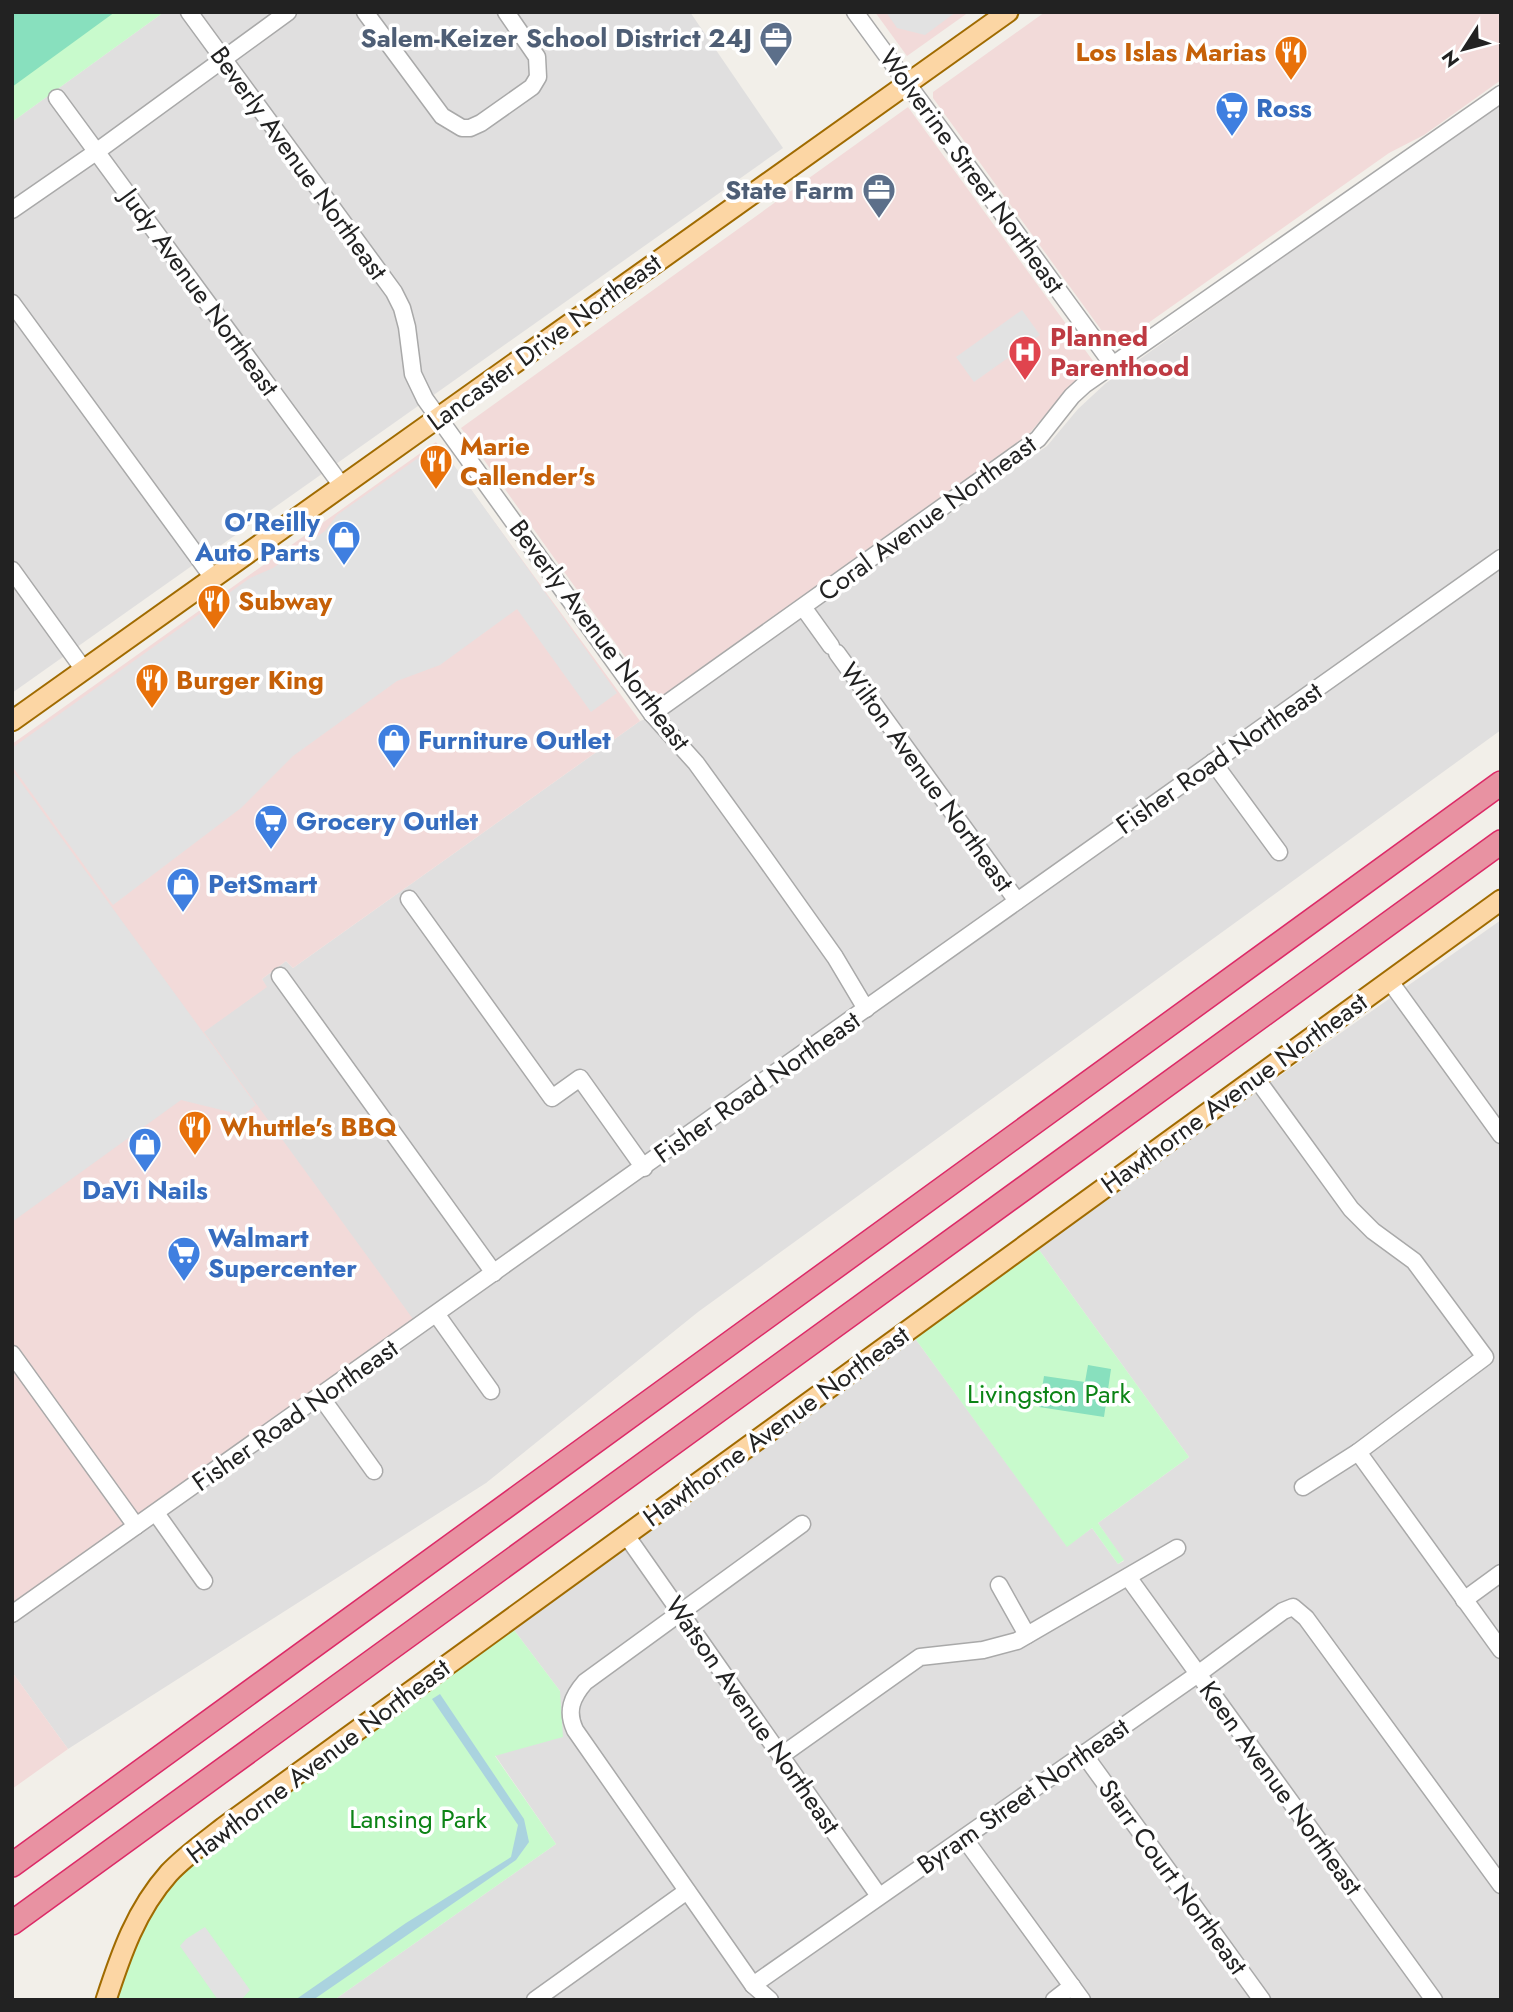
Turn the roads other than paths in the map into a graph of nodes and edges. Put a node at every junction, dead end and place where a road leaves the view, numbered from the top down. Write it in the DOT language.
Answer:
graph roads {
  1 [pos="189,12"];
  2 [pos="288,12"];
  3 [pos="365,12"];
  4 [pos="506,12"];
  5 [pos="855,12"];
  6 [pos="1007,12"];
  7 [pos="223,60"];
  8 [pos="907,83"];
  9 [pos="1501,94"];
  10 [pos="57,98"];
  11 [pos="96,152"];
  12 [pos="12,210"];
  13 [pos="12,303"];
  14 [pos="1113,365"];
  15 [pos="438,417"];
  16 [pos="342,486"];
  17 [pos="1501,558"];
  18 [pos="12,570"];
  19 [pos="213,578"];
  20 [pos="803,607"];
  21 [pos="84,670"];
  22 [pos="652,714"];
  23 [pos="12,721"];
  24 [pos="1213,762"];
  25 [pos="1501,783"];
  26 [pos="1501,842"];
  27 [pos="1279,852"];
  28 [pos="410,899"];
  29 [pos="1501,900"];
  30 [pos="1017,901"];
  31 [pos="281,975"];
  32 [pos="1389,980"];
  33 [pos="866,1009"];
  34 [pos="1256,1077"];
  35 [pos="1501,1105"];
  36 [pos="1486,1115"];
  37 [pos="1501,1135"];
  38 [pos="644,1168"];
  39 [pos="494,1273"];
  40 [pos="437,1315"];
  41 [pos="12,1354"];
  42 [pos="491,1391"];
  43 [pos="321,1397"];
  44 [pos="1358,1452"];
  45 [pos="374,1471"];
  46 [pos="1303,1487"];
  47 [pos="156,1513"];
  48 [pos="802,1524"];
  49 [pos="135,1526"];
  50 [pos="626,1535"];
  51 [pos="1177,1548"];
  52 [pos="1501,1573"];
  53 [pos="1128,1577"];
  54 [pos="204,1581"];
  55 [pos="999,1585"];
  56 [pos="1464,1600"];
  57 [pos="682,1612"];
  58 [pos="12,1614"];
  59 [pos="1027,1635"];
  60 [pos="1501,1650"];
  61 [pos="1198,1674"];
  62 [pos="1083,1753"];
  63 [pos="782,1755"];
  64 [pos="964,1838"];
  65 [pos="12,1865"];
  66 [pos="1501,1885"];
  67 [pos="687,1891"];
  68 [pos="879,1896"];
  69 [pos="12,1923"];
  70 [pos="753,1985"];
  71 [pos="1077,1993"];
  72 [pos="553,1995"];
  73 [pos="106,2000"];
  74 [pos="535,2000"];
  75 [pos="770,2000"];
  76 [pos="1054,2000"];
  77 [pos="1262,2000"];
  78 [pos="1434,2000"];
  1 -- 7 [label="street, Beverly Avenue Northeast"];
  2 -- 7 [label="street"];
  3 -- 4 [label="street"];
  5 -- 8 [label="street, Wolverine Street Northeast"];
  6 -- 8 [label="main road, Lancaster Drive Northeast"];
  7 -- 11 [label="street"];
  7 -- 15 [label="street, Beverly Avenue Northeast"];
  8 -- 14 [label="street, Wolverine Street Northeast"];
  8 -- 15 [label="main road, Lancaster Drive Northeast"];
  9 -- 14 [label="street, Coral Avenue Northeast"];
  10 -- 11 [label="street, Judy Avenue Northeast"];
  11 -- 12 [label="street"];
  11 -- 16 [label="street, Judy Avenue Northeast"];
  13 -- 19 [label="street"];
  14 -- 20 [label="street, Coral Avenue Northeast"];
  15 -- 16 [label="main road, Lancaster Drive Northeast"];
  15 -- 22 [label="street, Beverly Avenue Northeast"];
  16 -- 19 [label="main road, Lancaster Drive Northeast"];
  17 -- 24 [label="street, Fisher Road Northeast"];
  18 -- 21 [label="street"];
  19 -- 21 [label="main road, Lancaster Drive Northeast"];
  20 -- 22 [label="street, Coral Avenue Northeast"];
  20 -- 30 [label="street, Wilton Avenue Northeast"];
  21 -- 23 [label="main road, Lancaster Drive Northeast"];
  22 -- 33 [label="street, Beverly Avenue Northeast"];
  24 -- 27 [label="street"];
  24 -- 30 [label="street, Fisher Road Northeast"];
  25 -- 65 [label="highway"];
  26 -- 69 [label="highway"];
  28 -- 38 [label="street"];
  29 -- 32 [label="main road, Hawthorne Avenue Northeast"];
  30 -- 33 [label="street, Fisher Road Northeast"];
  31 -- 39 [label="street"];
  32 -- 34 [label="main road, Hawthorne Avenue Northeast"];
  32 -- 36 [label="street"];
  33 -- 38 [label="street, Fisher Road Northeast"];
  34 -- 44 [label="street"];
  34 -- 50 [label="main road, Hawthorne Avenue Northeast"];
  35 -- 36 [label="street"];
  36 -- 37 [label="street"];
  38 -- 39 [label="street, Fisher Road Northeast"];
  39 -- 40 [label="street, Fisher Road Northeast"];
  40 -- 42 [label="street"];
  40 -- 43 [label="street, Fisher Road Northeast"];
  41 -- 49 [label="street"];
  43 -- 45 [label="street"];
  43 -- 47 [label="street, Fisher Road Northeast"];
  44 -- 46 [label="street"];
  44 -- 56 [label="street"];
  47 -- 49 [label="street, Fisher Road Northeast"];
  47 -- 54 [label="street"];
  48 -- 57 [label="street"];
  49 -- 58 [label="street, Fisher Road Northeast"];
  50 -- 57 [label="street, Watson Avenue Northeast"];
  50 -- 73 [label="main road, Hawthorne Avenue Northeast"];
  51 -- 53 [label="street"];
  52 -- 56 [label="street"];
  53 -- 59 [label="street"];
  53 -- 61 [label="street, Keen Avenue Northeast"];
  55 -- 59 [label="street"];
  56 -- 60 [label="street"];
  57 -- 63 [label="street, Watson Avenue Northeast"];
  57 -- 67 [label="street"];
  59 -- 63 [label="street"];
  61 -- 62 [label="street, Byram Street Northeast"];
  61 -- 66 [label="street, Byram Street Northeast"];
  61 -- 78 [label="street, Keen Avenue Northeast"];
  62 -- 64 [label="street, Byram Street Northeast"];
  62 -- 77 [label="street, Starr Court Northeast"];
  63 -- 68 [label="street, Watson Avenue Northeast"];
  64 -- 68 [label="street, Byram Street Northeast"];
  64 -- 71 [label="street"];
  67 -- 70 [label="street"];
  67 -- 72 [label="street"];
  68 -- 70 [label="street, Byram Street Northeast"];
  70 -- 75 [label="street"];
  71 -- 76 [label="street"];
  72 -- 74 [label="street"];
}
